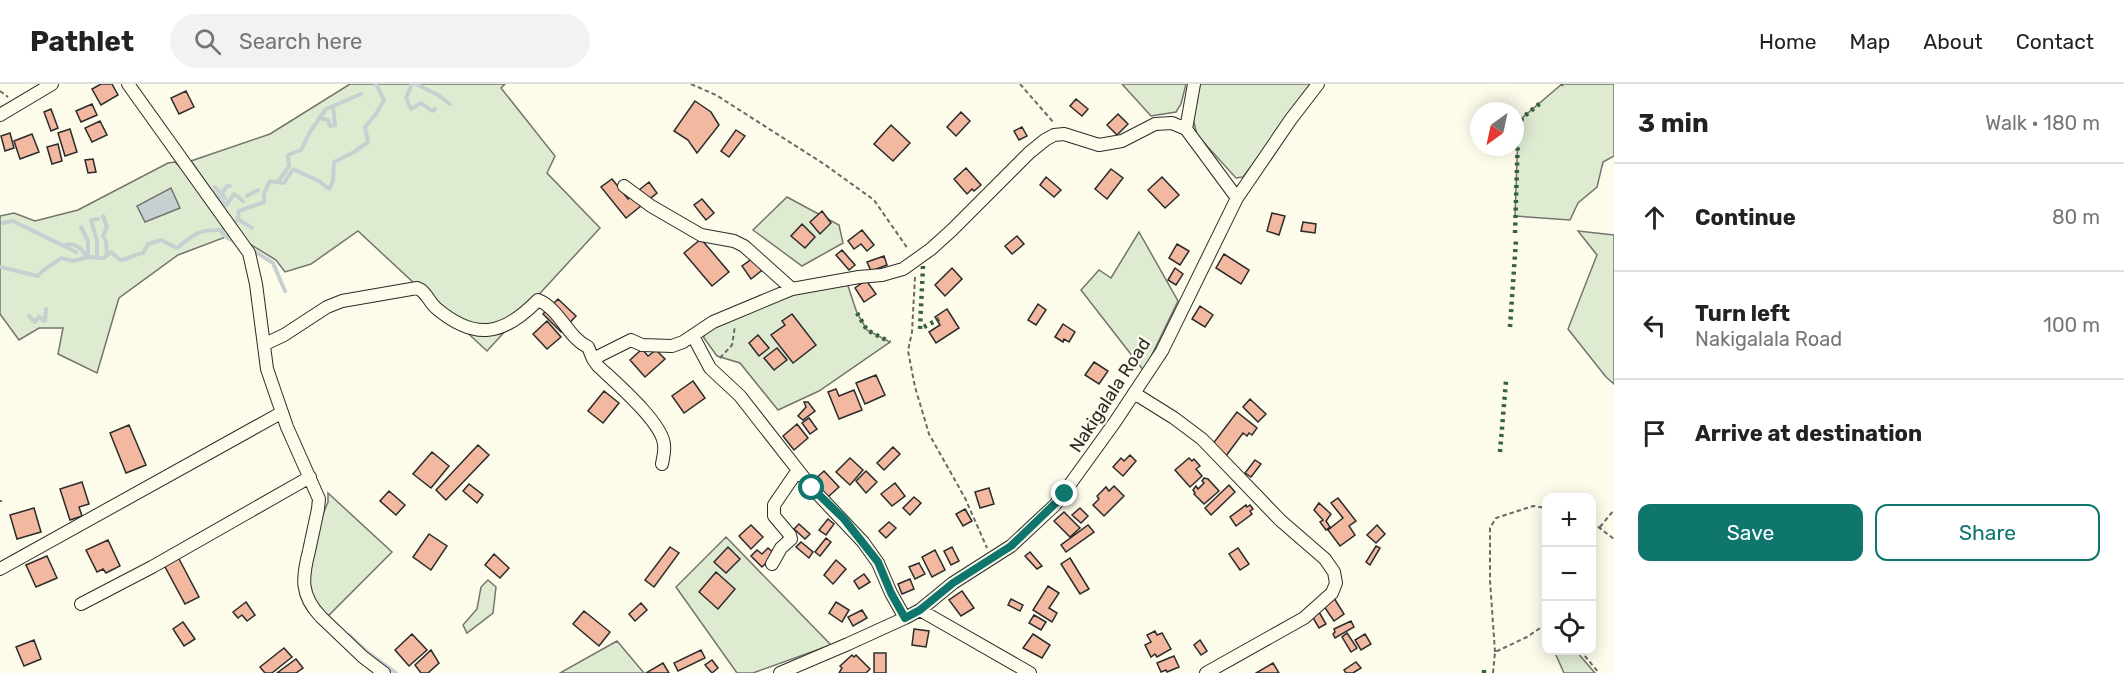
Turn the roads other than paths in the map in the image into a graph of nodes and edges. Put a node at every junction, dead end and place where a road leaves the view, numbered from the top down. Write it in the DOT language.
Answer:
graph roads {
  1 [pos="52,84"];
  2 [pos="128,84"];
  3 [pos="1194,84"];
  4 [pos="1318,84"];
  5 [pos="0,115"];
  6 [pos="1186,129"];
  7 [pos="624,186"];
  8 [pos="1236,198"];
  9 [pos="792,289"];
  10 [pos="693,336"];
  11 [pos="264,344"];
  12 [pos="593,359"];
  13 [pos="1134,393"];
  14 [pos="281,413"];
  15 [pos="662,464"];
  16 [pos="798,470"];
  17 [pos="310,477"];
  18 [pos="772,564"];
  19 [pos="0,569"];
  20 [pos="81,604"];
  21 [pos="920,610"];
  22 [pos="905,618"];
  23 [pos="384,673"];
  24 [pos="780,673"];
  25 [pos="1030,673"];
  26 [pos="1206,673"];
  1 -- 5 [label="street"];
  2 -- 11 [label="street"];
  3 -- 6 [label="street"];
  4 -- 8 [label="street, Nakigalala Road"];
  6 -- 8 [label="street"];
  6 -- 9 [label="street"];
  7 -- 9 [label="street"];
  8 -- 13 [label="street, Nakigalala Road"];
  9 -- 10 [label="street"];
  10 -- 12 [label="street"];
  10 -- 16 [label="street"];
  11 -- 12 [label="street"];
  11 -- 14 [label="street"];
  12 -- 15 [label="street"];
  13 -- 21 [label="street, Nakigalala Road"];
  13 -- 26 [label="street"];
  14 -- 17 [label="street"];
  14 -- 19 [label="street"];
  16 -- 18 [label="street"];
  16 -- 22 [label="street"];
  17 -- 20 [label="street"];
  17 -- 23 [label="street"];
  21 -- 22 [label="street, Nakigalala Road"];
  21 -- 25 [label="street"];
  22 -- 24 [label="street, Nakigalala Road"];
}
